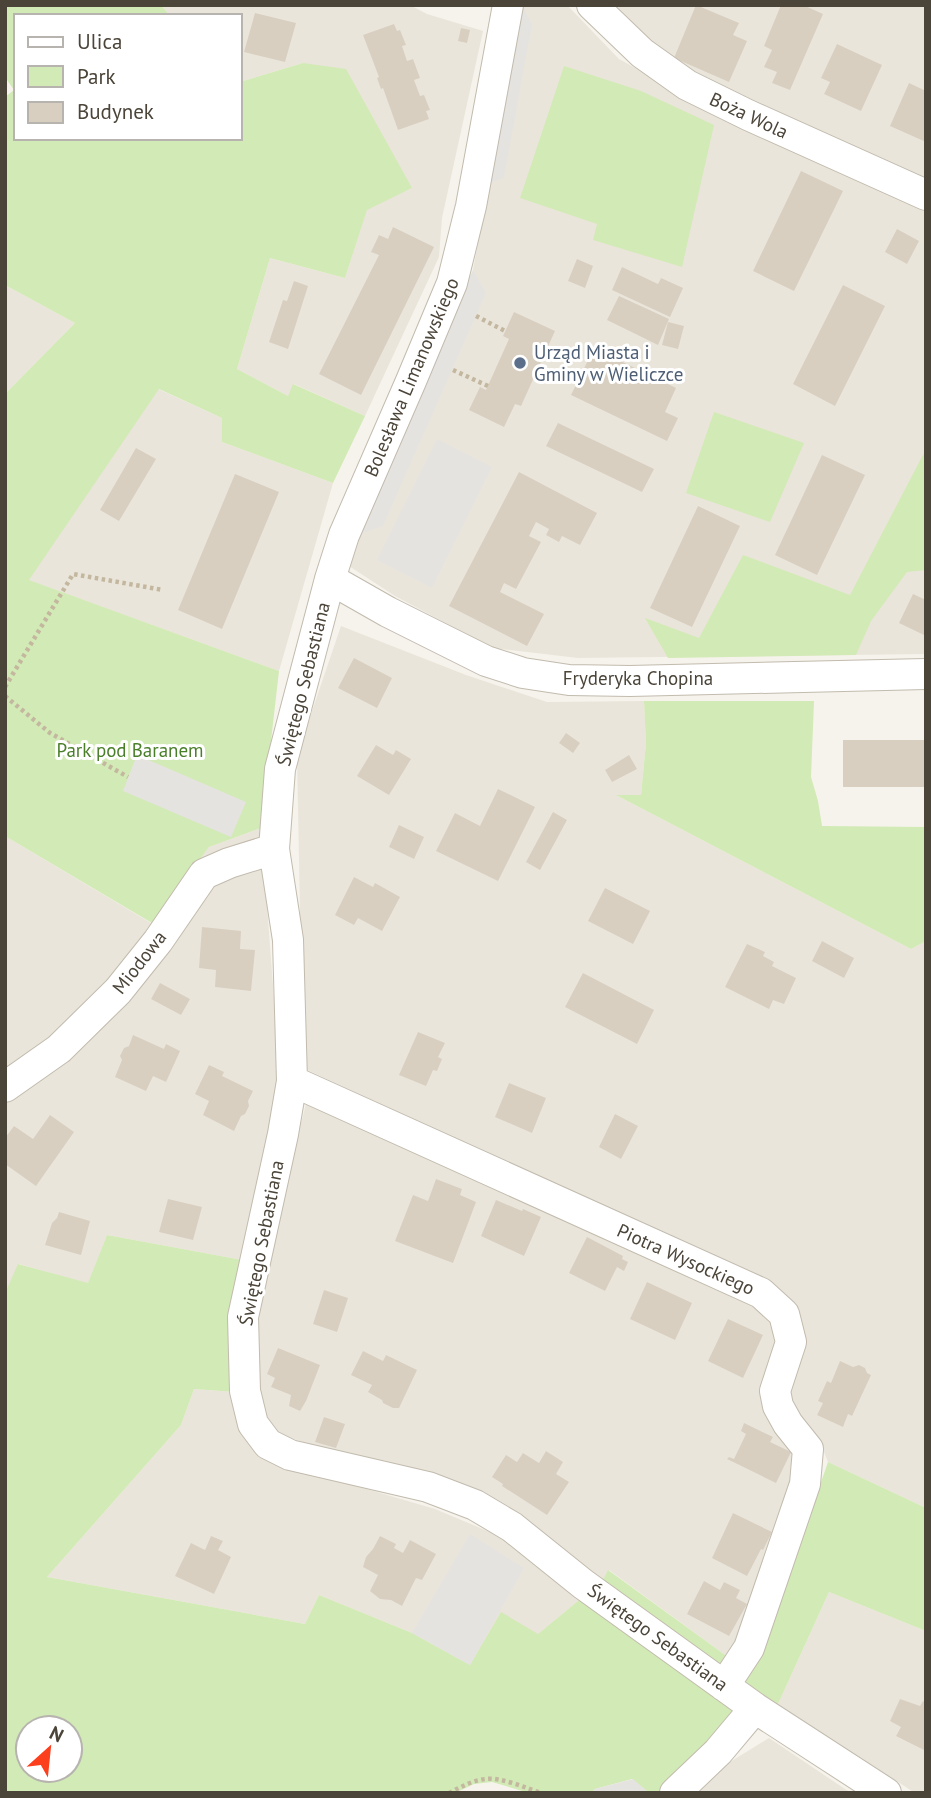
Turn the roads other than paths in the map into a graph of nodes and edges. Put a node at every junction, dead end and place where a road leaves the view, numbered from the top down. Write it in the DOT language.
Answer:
graph roads {
  1 [pos="508,5"];
  2 [pos="592,5"];
  3 [pos="926,195"];
  4 [pos="330,579"];
  5 [pos="926,674"];
  6 [pos="274,849"];
  7 [pos="292,1080"];
  8 [pos="5,1087"];
  9 [pos="724,1686"];
  10 [pos="755,1708"];
  11 [pos="675,1793"];
  12 [pos="886,1793"];
  1 -- 4 [label="street, Bolesława Limanowskiego"];
  2 -- 3 [label="street, Boża Wola"];
  4 -- 5 [label="street, Fryderyka Chopina"];
  4 -- 6 [label="street, Świętego Sebastiana"];
  6 -- 7 [label="street, Świętego Sebastiana"];
  6 -- 8 [label="street, Miodowa"];
  7 -- 9 [label="street, Świętego Sebastiana"];
  7 -- 9 [label="street, Piotra Wysockiego"];
  9 -- 10 [label="street, Świętego Sebastiana"];
  10 -- 11 [label="street"];
  10 -- 12 [label="street, Świętego Sebastiana"];
}
